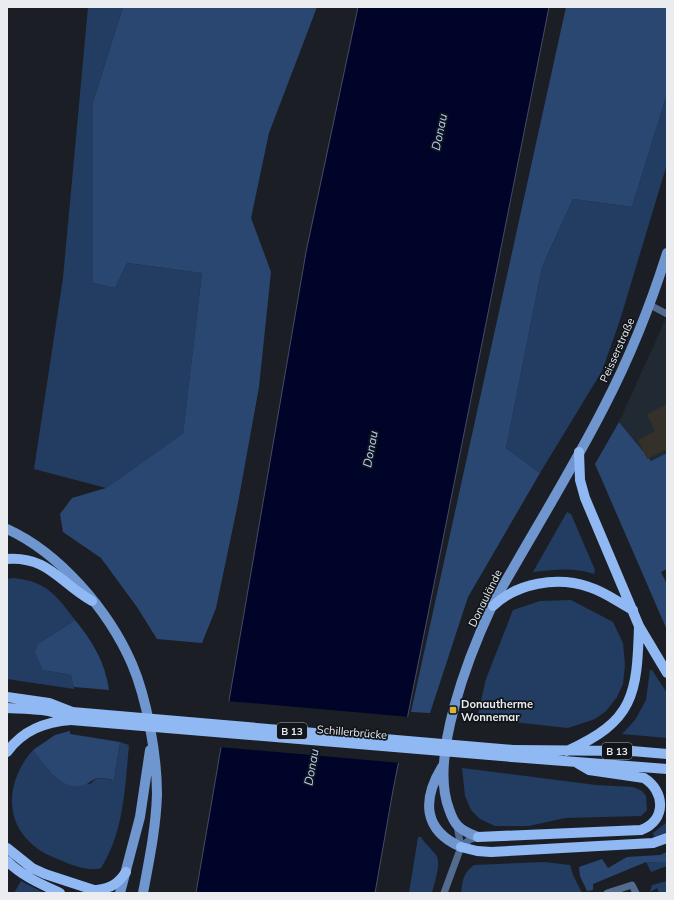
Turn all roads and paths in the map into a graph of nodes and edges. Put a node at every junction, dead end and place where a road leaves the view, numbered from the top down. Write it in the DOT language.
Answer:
graph roads {
  1 [pos="667,253"];
  2 [pos="650,305"];
  3 [pos="667,314"];
  4 [pos="578,452"];
  5 [pos="7,529"];
  6 [pos="7,559"];
  7 [pos="92,601"];
  8 [pos="492,606"];
  9 [pos="633,610"];
  10 [pos="639,626"];
  11 [pos="667,672"];
  12 [pos="10,696"];
  13 [pos="7,708"];
  14 [pos="72,716"];
  15 [pos="151,743"];
  16 [pos="567,751"];
  17 [pos="7,752"];
  18 [pos="512,754"];
  19 [pos="667,754"];
  20 [pos="577,763"];
  21 [pos="442,767"];
  22 [pos="667,769"];
  23 [pos="457,826"];
  24 [pos="478,837"];
  25 [pos="667,838"];
  26 [pos="461,847"];
  27 [pos="7,848"];
  28 [pos="7,862"];
  29 [pos="126,872"];
  30 [pos="100,892"];
  31 [pos="60,893"];
  32 [pos="120,893"];
  33 [pos="143,893"];
  34 [pos="444,893"];
  35 [pos="607,893"];
  36 [pos="636,893"];
  1 -- 2 [label="street, Peisserstraße"];
  2 -- 3 [label="lane"];
  2 -- 4 [label="street, Peisserstraße"];
  4 -- 8 [label="street, Donaulände"];
  4 -- 9 [label="main road"];
  5 -- 7 [label="street"];
  6 -- 7 [label="main road"];
  7 -- 15 [label="street"];
  8 -- 9 [label="main road"];
  8 -- 21 [label="street, Donaulände"];
  9 -- 10 [label="main road"];
  10 -- 11 [label="main road"];
  10 -- 16 [label="main road"];
  12 -- 14 [label="main road, B 13"];
  13 -- 14 [label="main road, B 13"];
  14 -- 17 [label="main road"];
  14 -- 18 [label="main road, Schillerbrücke / B 13, bridge"];
  15 -- 29 [label="street"];
  15 -- 33 [label="street"];
  16 -- 18 [label="main road, B 13"];
  16 -- 19 [label="main road, B 13"];
  18 -- 20 [label="main road, B 13"];
  20 -- 22 [label="main road, B 13"];
  20 -- 24 [label="main road"];
  21 -- 23 [label="street"];
  21 -- 26 [label="street"];
  23 -- 24 [label="street"];
  23 -- 26 [label="lane"];
  24 -- 26 [label="lane"];
  25 -- 26 [label="main road"];
  26 -- 34 [label="lane"];
  27 -- 30 [label="main road"];
  28 -- 31 [label="main road"];
  29 -- 30 [label="main road"];
  29 -- 32 [label="street"];
  35 -- 36 [label="lane"];
}
